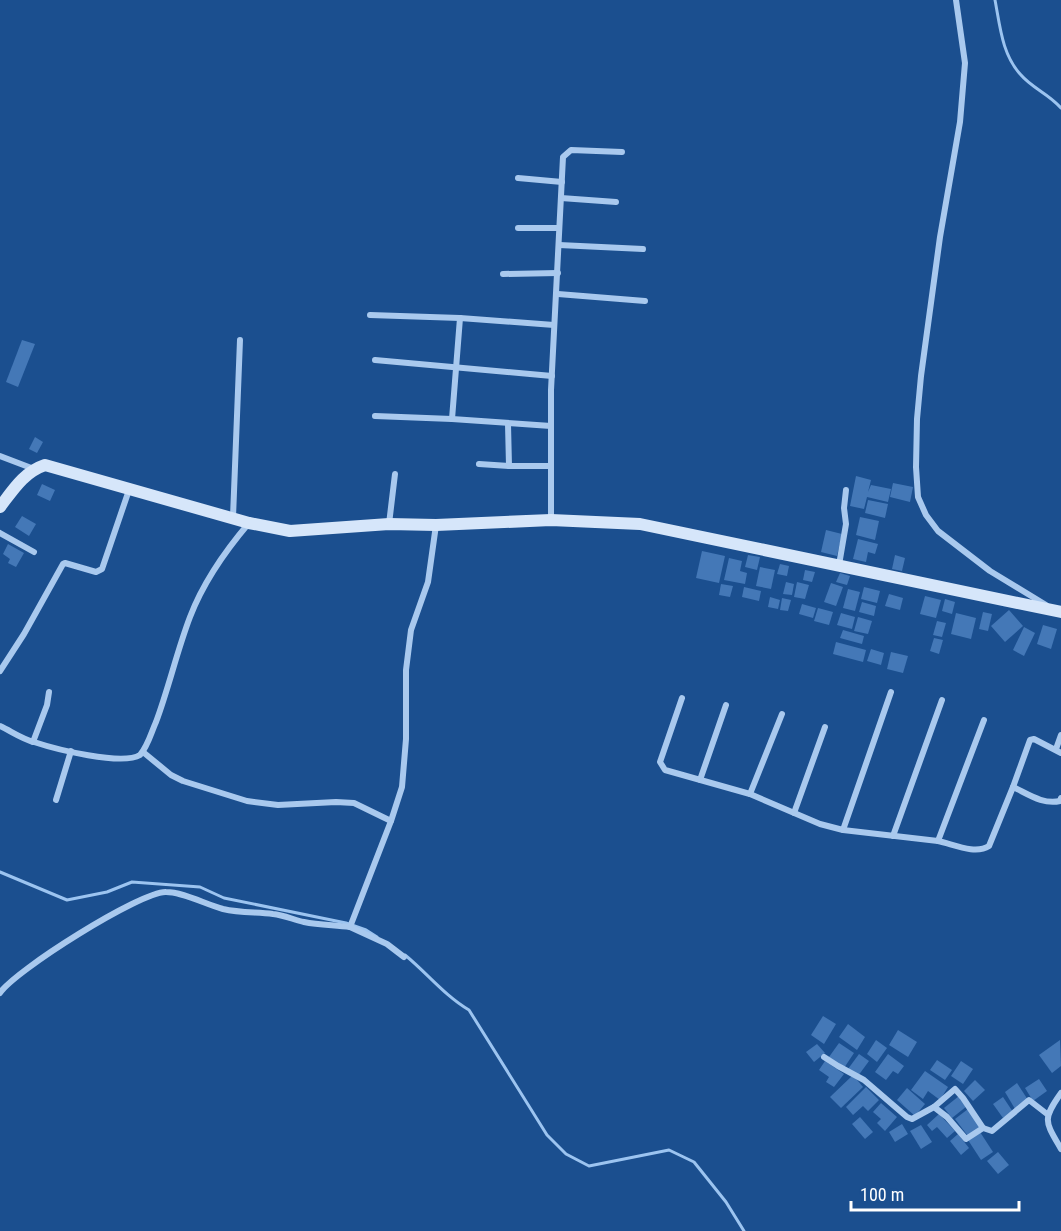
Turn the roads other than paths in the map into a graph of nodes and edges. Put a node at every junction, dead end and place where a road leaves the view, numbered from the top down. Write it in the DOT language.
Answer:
graph roads {
  1 [pos="956,0"];
  2 [pos="621,152"];
  3 [pos="518,178"];
  4 [pos="562,182"];
  5 [pos="561,198"];
  6 [pos="616,202"];
  7 [pos="518,228"];
  8 [pos="559,228"];
  9 [pos="558,245"];
  10 [pos="643,249"];
  11 [pos="558,273"];
  12 [pos="503,274"];
  13 [pos="558,294"];
  14 [pos="645,301"];
  15 [pos="370,315"];
  16 [pos="460,318"];
  17 [pos="554,325"];
  18 [pos="240,340"];
  19 [pos="375,360"];
  20 [pos="455,367"];
  21 [pos="552,376"];
  22 [pos="375,416"];
  23 [pos="452,419"];
  24 [pos="508,424"];
  25 [pos="551,426"];
  26 [pos="0,456"];
  27 [pos="479,464"];
  28 [pos="509,466"];
  29 [pos="550,466"];
  30 [pos="34,469"];
  31 [pos="395,474"];
  32 [pos="129,490"];
  33 [pos="846,490"];
  34 [pos="0,507"];
  35 [pos="233,517"];
  36 [pos="551,520"];
  37 [pos="249,523"];
  38 [pos="389,525"];
  39 [pos="436,525"];
  40 [pos="0,533"];
  41 [pos="34,552"];
  42 [pos="839,565"];
  43 [pos="1058,611"];
  44 [pos="0,671"];
  45 [pos="49,692"];
  46 [pos="891,692"];
  47 [pos="682,698"];
  48 [pos="942,699"];
  49 [pos="726,705"];
  50 [pos="782,714"];
  51 [pos="984,720"];
  52 [pos="0,726"];
  53 [pos="825,727"];
  54 [pos="1061,735"];
  55 [pos="33,742"];
  56 [pos="71,751"];
  57 [pos="1058,751"];
  58 [pos="143,752"];
  59 [pos="700,780"];
  60 [pos="1013,787"];
  61 [pos="750,794"];
  62 [pos="1061,798"];
  63 [pos="56,800"];
  64 [pos="794,813"];
  65 [pos="391,821"];
  66 [pos="843,830"];
  67 [pos="893,836"];
  68 [pos="938,840"];
  69 [pos="350,927"];
  70 [pos="404,957"];
  71 [pos="0,993"];
  72 [pos="824,1057"];
  73 [pos="1061,1093"];
  74 [pos="934,1107"];
  75 [pos="1047,1114"];
  76 [pos="983,1128"];
  77 [pos="1061,1149"];
  1 -- 43 [label="street"];
  2 -- 4 [label="street"];
  3 -- 4 [label="street"];
  4 -- 5 [label="street"];
  5 -- 6 [label="street"];
  5 -- 8 [label="street"];
  7 -- 8 [label="street"];
  8 -- 9 [label="street"];
  9 -- 10 [label="street"];
  9 -- 11 [label="street"];
  11 -- 12 [label="street"];
  11 -- 13 [label="street"];
  13 -- 14 [label="street"];
  13 -- 17 [label="street"];
  15 -- 16 [label="street"];
  16 -- 17 [label="street"];
  16 -- 20 [label="street"];
  17 -- 21 [label="street"];
  18 -- 35 [label="street"];
  19 -- 20 [label="street"];
  20 -- 21 [label="street"];
  20 -- 23 [label="street"];
  21 -- 25 [label="street"];
  22 -- 23 [label="street"];
  23 -- 24 [label="street"];
  24 -- 25 [label="street"];
  24 -- 28 [label="street"];
  25 -- 29 [label="street"];
  26 -- 30 [label="street"];
  27 -- 28 [label="street"];
  28 -- 29 [label="street"];
  29 -- 36 [label="street"];
  30 -- 32 [label="street"];
  30 -- 34 [label="street"];
  31 -- 38 [label="street"];
  32 -- 35 [label="street"];
  32 -- 44 [label="street"];
  33 -- 42 [label="street"];
  35 -- 37 [label="street"];
  36 -- 39 [label="street"];
  36 -- 42 [label="street"];
  37 -- 38 [label="street"];
  37 -- 58 [label="street"];
  38 -- 39 [label="street"];
  39 -- 65 [label="street"];
  40 -- 41 [label="street"];
  42 -- 43 [label="street"];
  45 -- 55 [label="street"];
  46 -- 66 [label="street"];
  47 -- 59 [label="street"];
  48 -- 67 [label="street"];
  49 -- 59 [label="street"];
  50 -- 61 [label="street"];
  51 -- 68 [label="street"];
  52 -- 55 [label="street"];
  53 -- 64 [label="street"];
  54 -- 57 [label="street"];
  55 -- 56 [label="street"];
  56 -- 58 [label="street"];
  56 -- 63 [label="street"];
  57 -- 60 [label="street"];
  58 -- 65 [label="street"];
  59 -- 61 [label="street"];
  60 -- 62 [label="street"];
  60 -- 68 [label="street"];
  61 -- 64 [label="street"];
  64 -- 66 [label="street"];
  65 -- 69 [label="street"];
  66 -- 67 [label="street"];
  67 -- 68 [label="street"];
  69 -- 70 [label="street"];
  69 -- 71 [label="street"];
  72 -- 74 [label="street"];
  73 -- 75 [label="street"];
  74 -- 76 [label="street"];
  74 -- 76 [label="street"];
  75 -- 76 [label="street"];
  75 -- 77 [label="street"];
}
